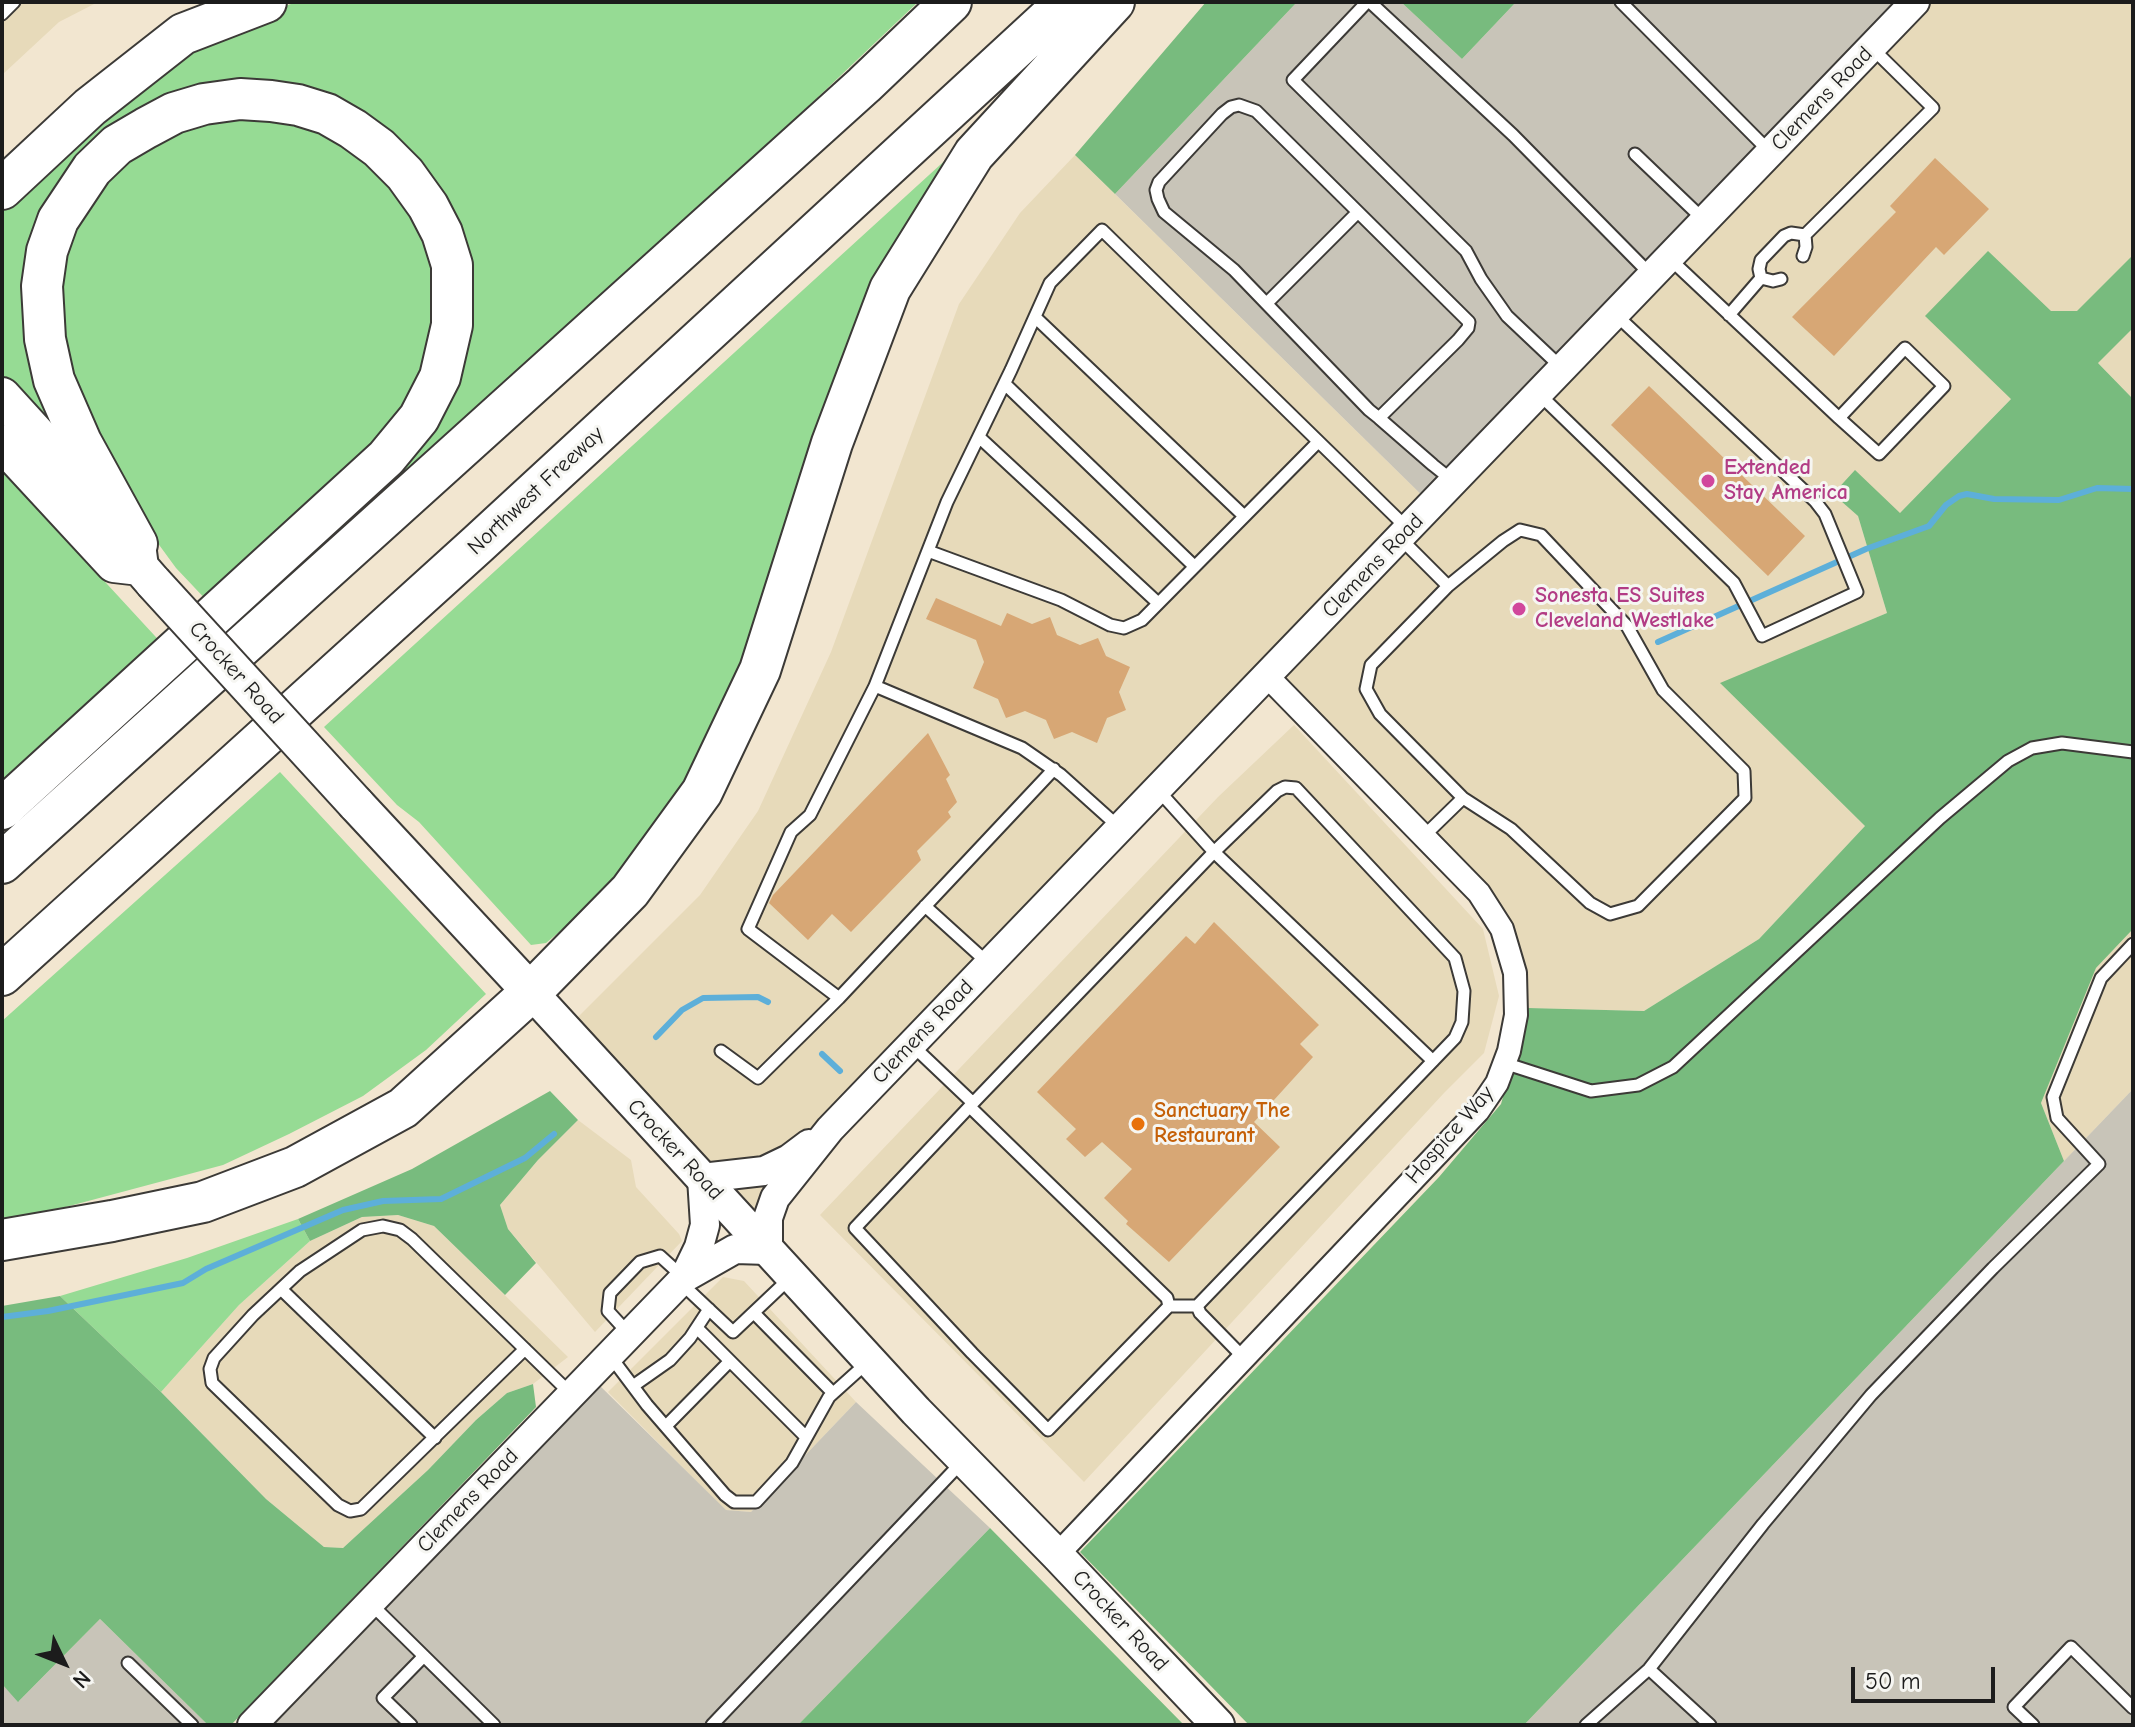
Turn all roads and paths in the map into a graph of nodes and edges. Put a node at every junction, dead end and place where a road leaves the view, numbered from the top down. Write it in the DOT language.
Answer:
graph roads {
  1 [pos="14,2"];
  2 [pos="266,2"];
  3 [pos="951,2"];
  4 [pos="1066,2"];
  5 [pos="1114,2"];
  6 [pos="1368,2"];
  7 [pos="1621,2"];
  8 [pos="1915,2"];
  9 [pos="2,14"];
  10 [pos="1871,48"];
  11 [pos="1770,152"];
  12 [pos="1635,154"];
  13 [pos="2,189"];
  14 [pos="1358,212"];
  15 [pos="1704,221"];
  16 [pos="1805,235"];
  17 [pos="1803,256"];
  18 [pos="1660,267"];
  19 [pos="1761,278"];
  20 [pos="1781,279"];
  21 [pos="1267,303"];
  22 [pos="1615,313"];
  23 [pos="1729,315"];
  24 [pos="1035,317"];
  25 [pos="1562,369"];
  26 [pos="1005,384"];
  27 [pos="1538,393"];
  28 [pos="2,396"];
  29 [pos="1379,418"];
  30 [pos="1839,418"];
  31 [pos="979,437"];
  32 [pos="1318,442"];
  33 [pos="2,443"];
  34 [pos="1453,482"];
  35 [pos="1244,516"];
  36 [pos="1404,533"];
  37 [pos="928,551"];
  38 [pos="143,564"];
  39 [pos="1194,566"];
  40 [pos="1448,586"];
  41 [pos="1158,603"];
  42 [pos="1267,676"];
  43 [pos="875,686"];
  44 [pos="2133,752"];
  45 [pos="1054,769"];
  46 [pos="1158,789"];
  47 [pos="1463,798"];
  48 [pos="2,809"];
  49 [pos="1120,829"];
  50 [pos="1424,836"];
  51 [pos="1214,852"];
  52 [pos="2,863"];
  53 [pos="925,906"];
  54 [pos="2133,944"];
  55 [pos="989,965"];
  56 [pos="2,975"];
  57 [pos="531,992"];
  58 [pos="839,998"];
  59 [pos="911,1044"];
  60 [pos="721,1051"];
  61 [pos="1433,1061"];
  62 [pos="1504,1063"];
  63 [pos="972,1105"];
  64 [pos="830,1129"];
  65 [pos="702,1178"];
  66 [pos="2,1240"];
  67 [pos="768,1250"];
  68 [pos="792,1276"];
  69 [pos="682,1280"];
  70 [pos="281,1289"];
  71 [pos="1169,1306"];
  72 [pos="1197,1306"];
  73 [pos="709,1309"];
  74 [pos="754,1313"];
  75 [pos="697,1328"];
  76 [pos="733,1332"];
  77 [pos="629,1334"];
  78 [pos="718,1348"];
  79 [pos="525,1349"];
  80 [pos="793,1353"];
  81 [pos="609,1354"];
  82 [pos="1244,1358"];
  83 [pos="730,1361"];
  84 [pos="870,1361"];
  85 [pos="783,1362"];
  86 [pos="809,1369"];
  87 [pos="799,1379"];
  88 [pos="633,1386"];
  89 [pos="571,1393"];
  90 [pos="833,1393"];
  91 [pos="666,1426"];
  92 [pos="806,1437"];
  93 [pos="435,1438"];
  94 [pos="965,1460"];
  95 [pos="1057,1555"];
  96 [pos="370,1603"];
  97 [pos="424,1656"];
  98 [pos="128,1663"];
  99 [pos="1649,1669"];
  100 [pos="2133,1708"];
  101 [pos="192,1725"];
  102 [pos="252,1725"];
  103 [pos="411,1725"];
  104 [pos="494,1725"];
  105 [pos="712,1725"];
  106 [pos="1218,1725"];
  107 [pos="1586,1725"];
  108 [pos="1710,1725"];
  109 [pos="2033,1725"];
  1 -- 9 [label="lane"];
  2 -- 13 [label="highway"];
  3 -- 52 [label="highway"];
  4 -- 56 [label="highway, Northwest Freeway"];
  5 -- 57 [label="highway"];
  6 -- 18 [label="lane"];
  6 -- 25 [label="lane"];
  7 -- 11 [label="lane"];
  8 -- 10 [label="street, Clemens Road"];
  10 -- 11 [label="street, Clemens Road"];
  10 -- 16 [label="lane"];
  11 -- 15 [label="street, Clemens Road"];
  12 -- 15 [label="lane"];
  14 -- 21 [label="lane"];
  14 -- 21 [label="lane"];
  14 -- 29 [label="lane"];
  15 -- 18 [label="street, Clemens Road"];
  16 -- 17 [label="lane"];
  16 -- 19 [label="lane"];
  18 -- 22 [label="street, Clemens Road"];
  18 -- 23 [label="lane"];
  19 -- 20 [label="lane"];
  19 -- 23 [label="lane"];
  21 -- 29 [label="lane"];
  22 -- 25 [label="street, Clemens Road"];
  22 -- 27 [label="lane"];
  23 -- 30 [label="lane"];
  24 -- 26 [label="lane"];
  24 -- 32 [label="lane"];
  24 -- 35 [label="lane"];
  25 -- 27 [label="street, Clemens Road"];
  26 -- 31 [label="lane"];
  26 -- 39 [label="lane"];
  27 -- 34 [label="street, Clemens Road"];
  28 -- 38 [label="main road, Crocker Road"];
  29 -- 34 [label="lane"];
  30 -- 30 [label="lane"];
  31 -- 37 [label="lane"];
  31 -- 41 [label="lane"];
  32 -- 35 [label="lane"];
  32 -- 36 [label="lane"];
  33 -- 38 [label="main road, Crocker Road"];
  34 -- 36 [label="street, Clemens Road"];
  35 -- 39 [label="lane"];
  36 -- 40 [label="lane"];
  36 -- 42 [label="street, Clemens Road"];
  37 -- 41 [label="lane"];
  37 -- 43 [label="lane"];
  38 -- 48 [label="highway"];
  38 -- 57 [label="main road, Crocker Road, bridge"];
  39 -- 41 [label="lane"];
  40 -- 47 [label="lane"];
  40 -- 47 [label="lane"];
  42 -- 46 [label="street, Clemens Road"];
  42 -- 50 [label="street, Hospice Way"];
  43 -- 45 [label="lane"];
  43 -- 58 [label="lane"];
  44 -- 62 [label="lane"];
  45 -- 49 [label="lane"];
  45 -- 53 [label="lane"];
  46 -- 49 [label="street, Clemens Road"];
  46 -- 51 [label="lane"];
  47 -- 50 [label="lane"];
  49 -- 55 [label="street, Clemens Road"];
  50 -- 62 [label="street, Hospice Way"];
  51 -- 61 [label="lane"];
  51 -- 61 [label="lane"];
  51 -- 63 [label="lane"];
  53 -- 55 [label="lane"];
  53 -- 58 [label="lane"];
  54 -- 99 [label="lane"];
  55 -- 59 [label="street, Clemens Road"];
  57 -- 65 [label="main road, Crocker Road"];
  57 -- 66 [label="highway"];
  58 -- 60 [label="lane"];
  59 -- 63 [label="lane"];
  59 -- 64 [label="street, Clemens Road"];
  61 -- 72 [label="lane"];
  62 -- 82 [label="street, Hospice Way"];
  63 -- 71 [label="lane"];
  63 -- 71 [label="lane"];
  64 -- 65 [label="street, Clemens Road"];
  64 -- 67 [label="street, Clemens Road"];
  65 -- 67 [label="main road, Crocker Road"];
  65 -- 69 [label="street, Clemens Road"];
  67 -- 68 [label="main road, Crocker Road"];
  67 -- 69 [label="street, Clemens Road"];
  68 -- 74 [label="lane"];
  68 -- 84 [label="main road, Crocker Road"];
  69 -- 73 [label="lane"];
  69 -- 77 [label="street, Clemens Road"];
  69 -- 77 [label="lane"];
  70 -- 79 [label="lane"];
  70 -- 93 [label="lane"];
  70 -- 93 [label="lane"];
  71 -- 72 [label="lane"];
  72 -- 82 [label="lane"];
  73 -- 75 [label="lane"];
  73 -- 76 [label="lane"];
  74 -- 76 [label="lane"];
  74 -- 80 [label="lane"];
  75 -- 78 [label="lane"];
  75 -- 88 [label="lane"];
  76 -- 78 [label="lane"];
  77 -- 81 [label="street, Clemens Road"];
  78 -- 83 [label="lane"];
  79 -- 89 [label="lane"];
  79 -- 93 [label="lane"];
  80 -- 85 [label="lane"];
  80 -- 86 [label="lane"];
  81 -- 88 [label="lane"];
  81 -- 89 [label="street, Clemens Road"];
  82 -- 95 [label="street, Hospice Way"];
  83 -- 91 [label="lane"];
  83 -- 92 [label="lane"];
  84 -- 90 [label="lane"];
  84 -- 94 [label="main road, Crocker Road"];
  86 -- 87 [label="lane"];
  86 -- 90 [label="lane"];
  88 -- 91 [label="lane"];
  89 -- 96 [label="street, Clemens Road"];
  90 -- 92 [label="lane"];
  91 -- 92 [label="lane"];
  94 -- 95 [label="main road, Crocker Road"];
  94 -- 105 [label="lane"];
  95 -- 106 [label="main road, Crocker Road"];
  96 -- 97 [label="lane"];
  96 -- 102 [label="street, Clemens Road"];
  97 -- 103 [label="lane"];
  97 -- 104 [label="lane"];
  98 -- 101 [label="lane"];
  99 -- 107 [label="lane"];
  99 -- 108 [label="lane"];
  100 -- 109 [label="lane"];
}
